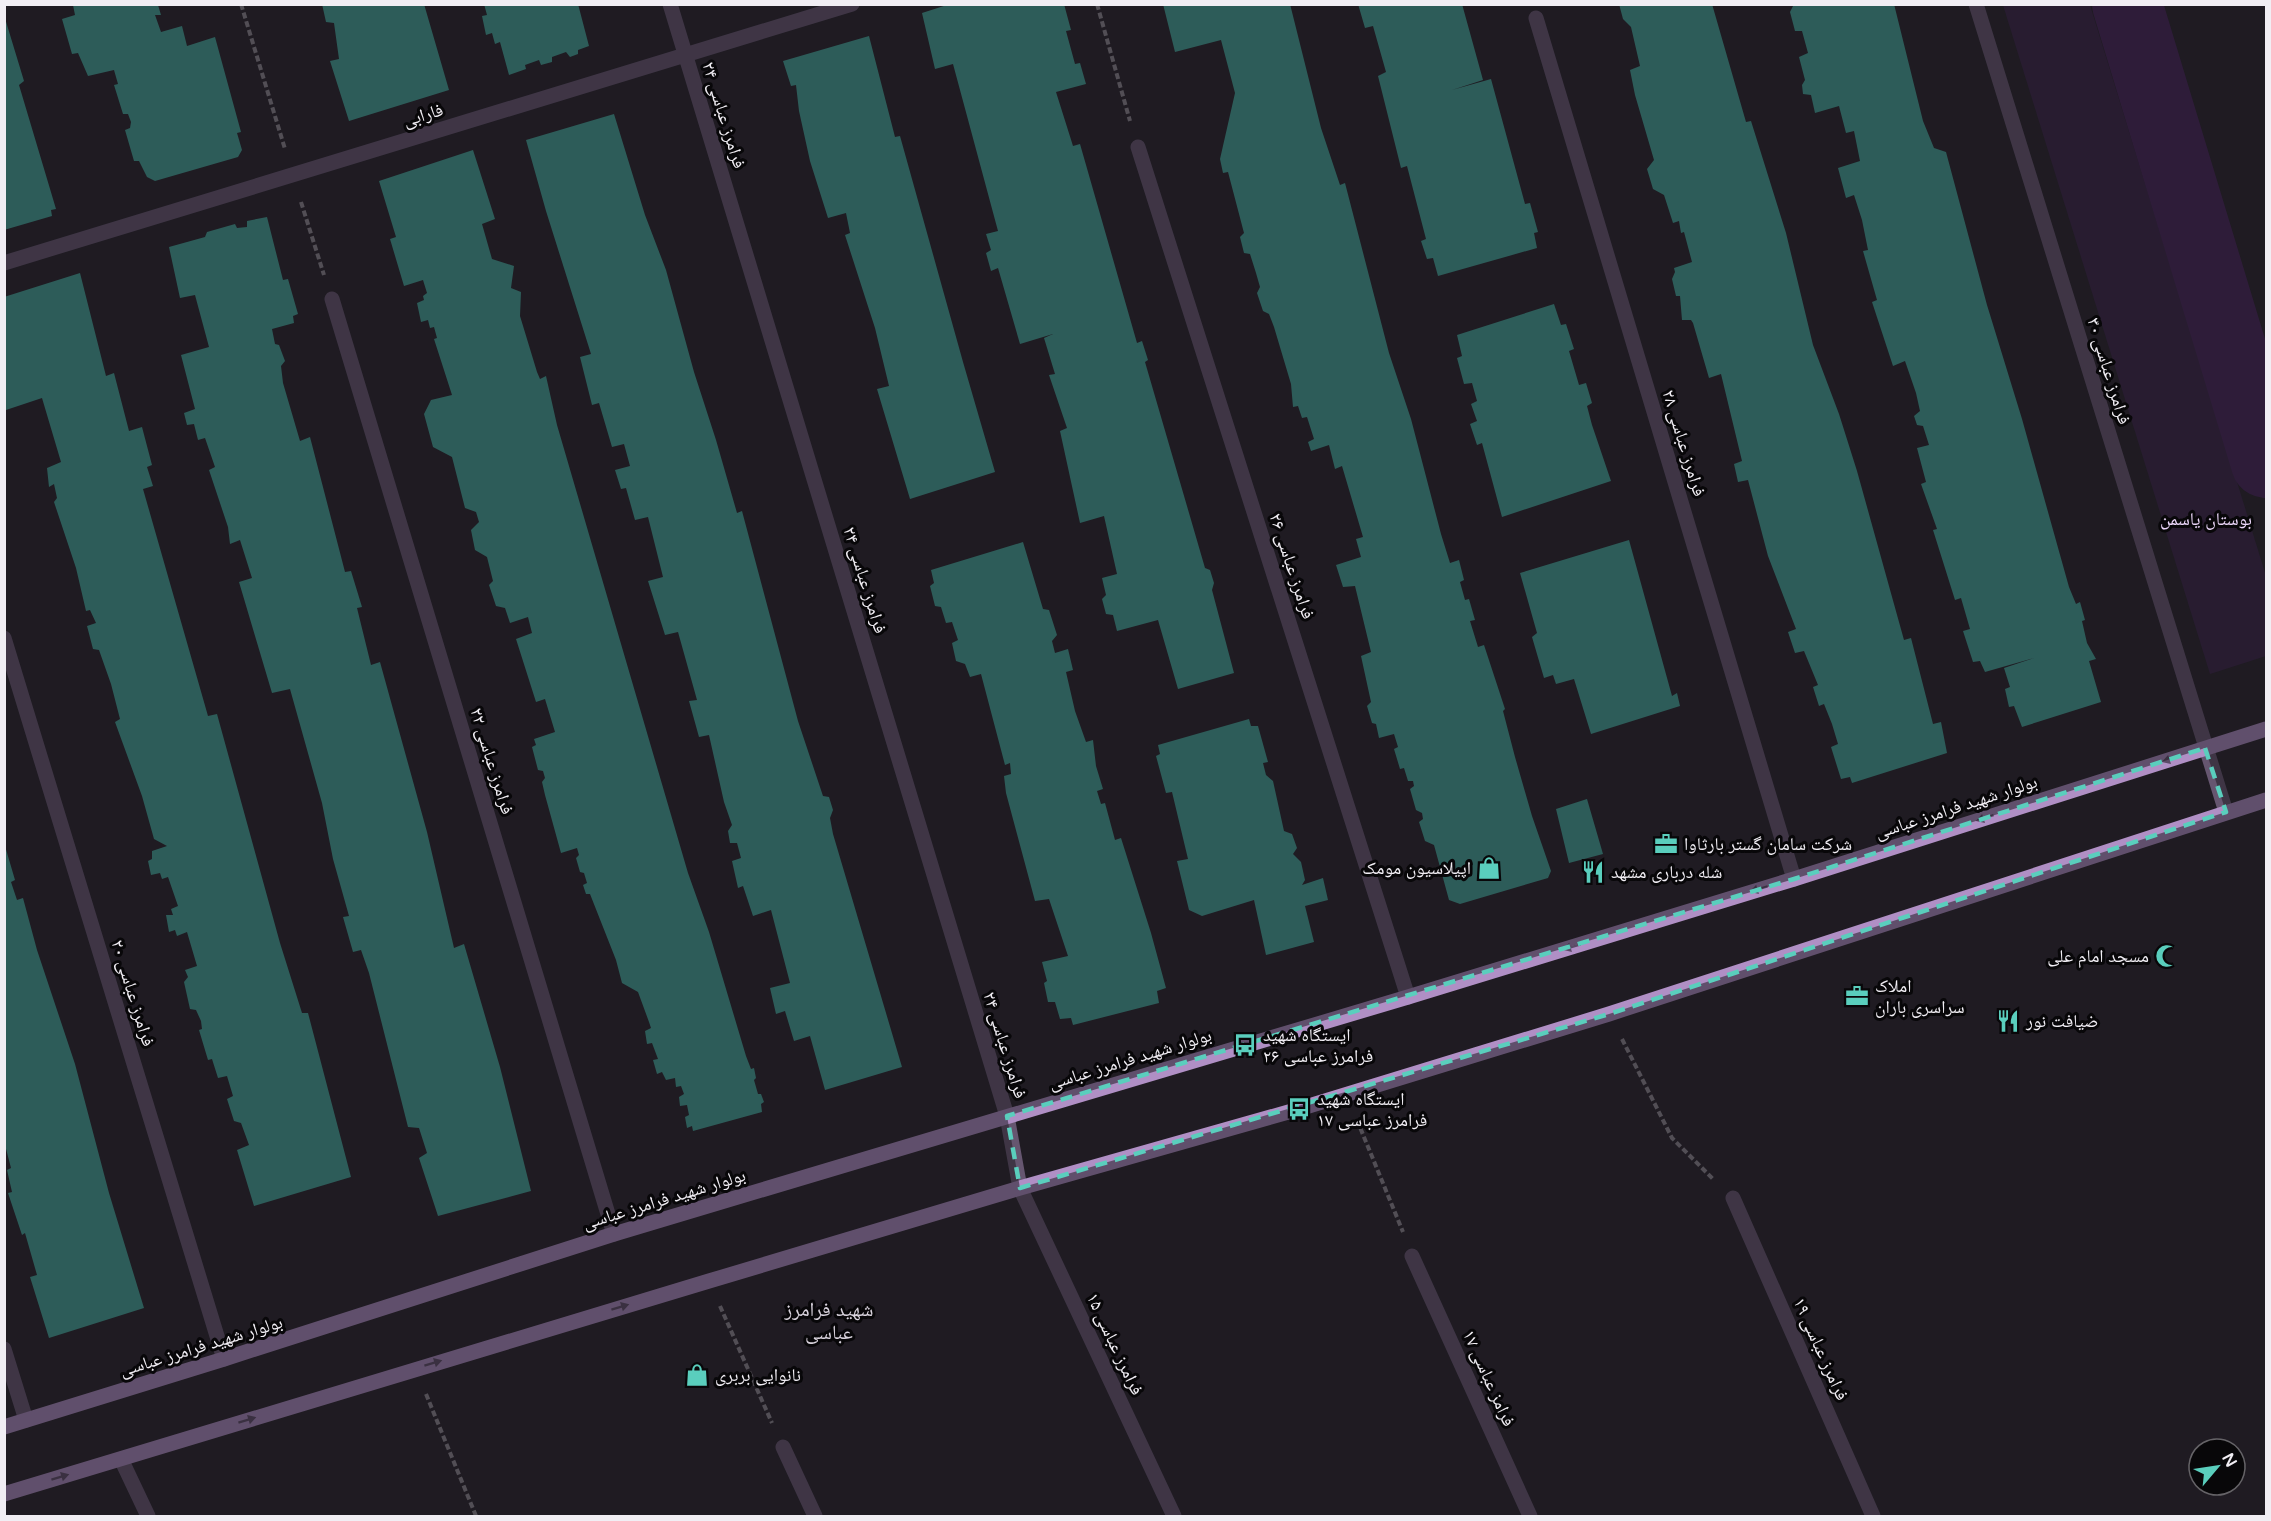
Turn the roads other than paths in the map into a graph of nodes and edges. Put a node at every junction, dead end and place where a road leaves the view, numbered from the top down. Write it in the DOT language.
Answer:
graph roads {
  1 [pos="670,4"];
  2 [pos="852,4"];
  3 [pos="1976,4"];
  4 [pos="1536,18"];
  5 [pos="685,55"];
  6 [pos="1138,147"];
  7 [pos="4,263"];
  8 [pos="332,299"];
  9 [pos="4,638"];
  10 [pos="2266,729"];
  11 [pos="2205,748"];
  12 [pos="2266,800"];
  13 [pos="2226,812"];
  14 [pos="1794,879"];
  15 [pos="1408,997"];
  16 [pos="1007,1116"];
  17 [pos="1020,1188"];
  18 [pos="1732,1198"];
  19 [pos="615,1234"];
  20 [pos="1412,1256"];
  21 [pos="4,1349"];
  22 [pos="224,1359"];
  23 [pos="26,1420"];
  24 [pos="4,1427"];
  25 [pos="783,1447"];
  26 [pos="121,1459"];
  27 [pos="4,1494"];
  28 [pos="148,1516"];
  29 [pos="815,1516"];
  30 [pos="1174,1516"];
  31 [pos="1530,1516"];
  32 [pos="1873,1516"];
  1 -- 5 [label="street, فرامرز عباسی ۲۴"];
  2 -- 5 [label="street, فارابی"];
  3 -- 11 [label="street, فرامرز عباسی ۳۰"];
  4 -- 14 [label="street, فرامرز عباسی ۲۸"];
  5 -- 7 [label="street, فارابی"];
  5 -- 16 [label="street, فرامرز عباسی ۲۴"];
  6 -- 15 [label="street, فرامرز عباسی ۲۶"];
  8 -- 19 [label="street, فرامرز عباسی ۲۲"];
  9 -- 22 [label="street, فرامرز عباسی ۲۰"];
  10 -- 11 [label="main road, بولوار شهید فرامرز عباسی"];
  11 -- 13 [label="street, فرامرز عباسی ۳۰"];
  11 -- 14 [label="main road, بولوار شهید فرامرز عباسی, one-way"];
  12 -- 13 [label="main road"];
  13 -- 17 [label="main road"];
  14 -- 15 [label="main road, بولوار شهید فرامرز عباسی, one-way"];
  15 -- 16 [label="main road, بولوار شهید فرامرز عباسی"];
  16 -- 17 [label="street, فرامرز عباسی ۲۴"];
  16 -- 19 [label="main road, بولوار شهید فرامرز عباسی"];
  26 -- 17 [label="main road, one-way"];
  17 -- 30 [label="street, فرامرز عباسی ۱۵"];
  18 -- 32 [label="street, فرامرز عباسی ۱۹"];
  19 -- 22 [label="main road, بولوار شهید فرامرز عباسی"];
  20 -- 31 [label="street, فرامز عباسی ۱۷"];
  21 -- 23 [label="street"];
  22 -- 23 [label="main road, بولوار شهید فرامرز عباسی"];
  23 -- 24 [label="main road, بولوار شهید فرامرز عباسی"];
  25 -- 29 [label="street"];
  27 -- 26 [label="main road, one-way"];
  26 -- 28 [label="street"];
}
